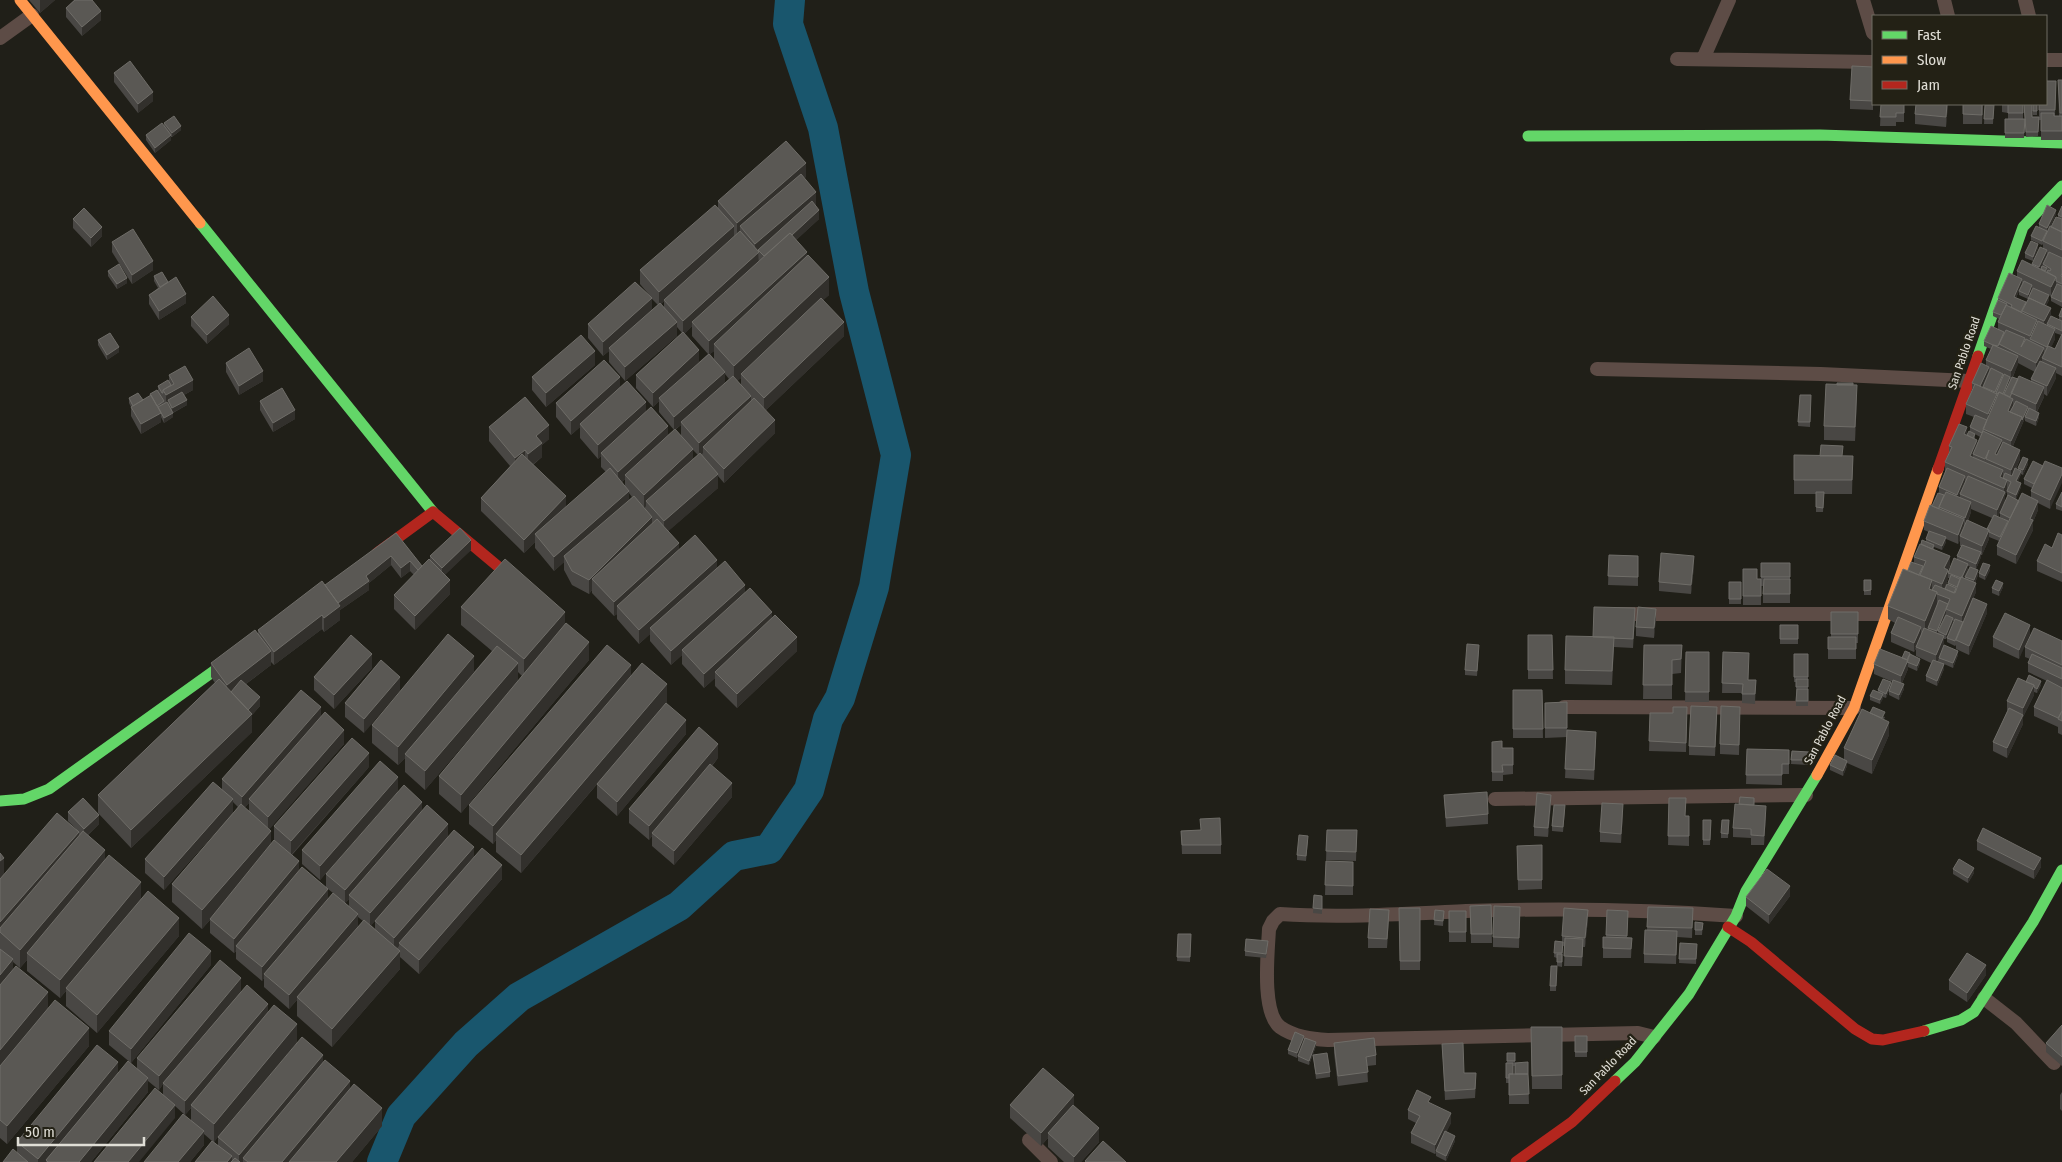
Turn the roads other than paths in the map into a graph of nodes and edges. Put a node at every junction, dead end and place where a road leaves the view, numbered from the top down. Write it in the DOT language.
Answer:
graph roads {
  1 [pos="20,0"];
  2 [pos="1729,0"];
  3 [pos="1863,0"];
  4 [pos="1944,0"];
  5 [pos="2025,0"];
  6 [pos="32,15"];
  7 [pos="1948,15"];
  8 [pos="2029,15"];
  9 [pos="1872,30"];
  10 [pos="0,38"];
  11 [pos="1677,59"];
  12 [pos="1704,59"];
  13 [pos="2047,60"];
  14 [pos="2062,60"];
  15 [pos="1872,62"];
  16 [pos="1528,136"];
  17 [pos="2062,143"];
  18 [pos="2062,186"];
  19 [pos="1597,369"];
  20 [pos="1969,381"];
  21 [pos="434,512"];
  22 [pos="369,558"];
  23 [pos="513,579"];
  24 [pos="1601,614"];
  25 [pos="1887,614"];
  26 [pos="241,651"];
  27 [pos="1564,707"];
  28 [pos="1854,708"];
  29 [pos="1806,795"];
  30 [pos="1495,799"];
  31 [pos="0,801"];
  32 [pos="2062,870"];
  33 [pos="1732,922"];
  34 [pos="1984,998"];
  35 [pos="1654,1037"];
  36 [pos="2054,1062"];
  37 [pos="1029,1140"];
  38 [pos="1051,1162"];
  39 [pos="1516,1162"];
  1 -- 6 [label="street"];
  2 -- 12 [label="street"];
  3 -- 9 [label="street"];
  4 -- 7 [label="street"];
  5 -- 8 [label="street"];
  6 -- 10 [label="street"];
  6 -- 21 [label="street"];
  11 -- 12 [label="street"];
  12 -- 15 [label="street"];
  13 -- 14 [label="street"];
  16 -- 17 [label="street"];
  18 -- 20 [label="street, San Pablo Road"];
  19 -- 20 [label="street"];
  20 -- 25 [label="street, San Pablo Road"];
  21 -- 22 [label="street"];
  21 -- 23 [label="street"];
  24 -- 25 [label="street"];
  25 -- 28 [label="street, San Pablo Road"];
  26 -- 31 [label="street"];
  27 -- 28 [label="street"];
  28 -- 29 [label="street, San Pablo Road"];
  29 -- 30 [label="street"];
  29 -- 33 [label="street, San Pablo Road"];
  32 -- 34 [label="street"];
  33 -- 34 [label="street"];
  33 -- 35 [label="street, San Pablo Road"];
  33 -- 35 [label="street"];
  34 -- 36 [label="street"];
  35 -- 39 [label="street, San Pablo Road"];
  37 -- 38 [label="street"];
}
